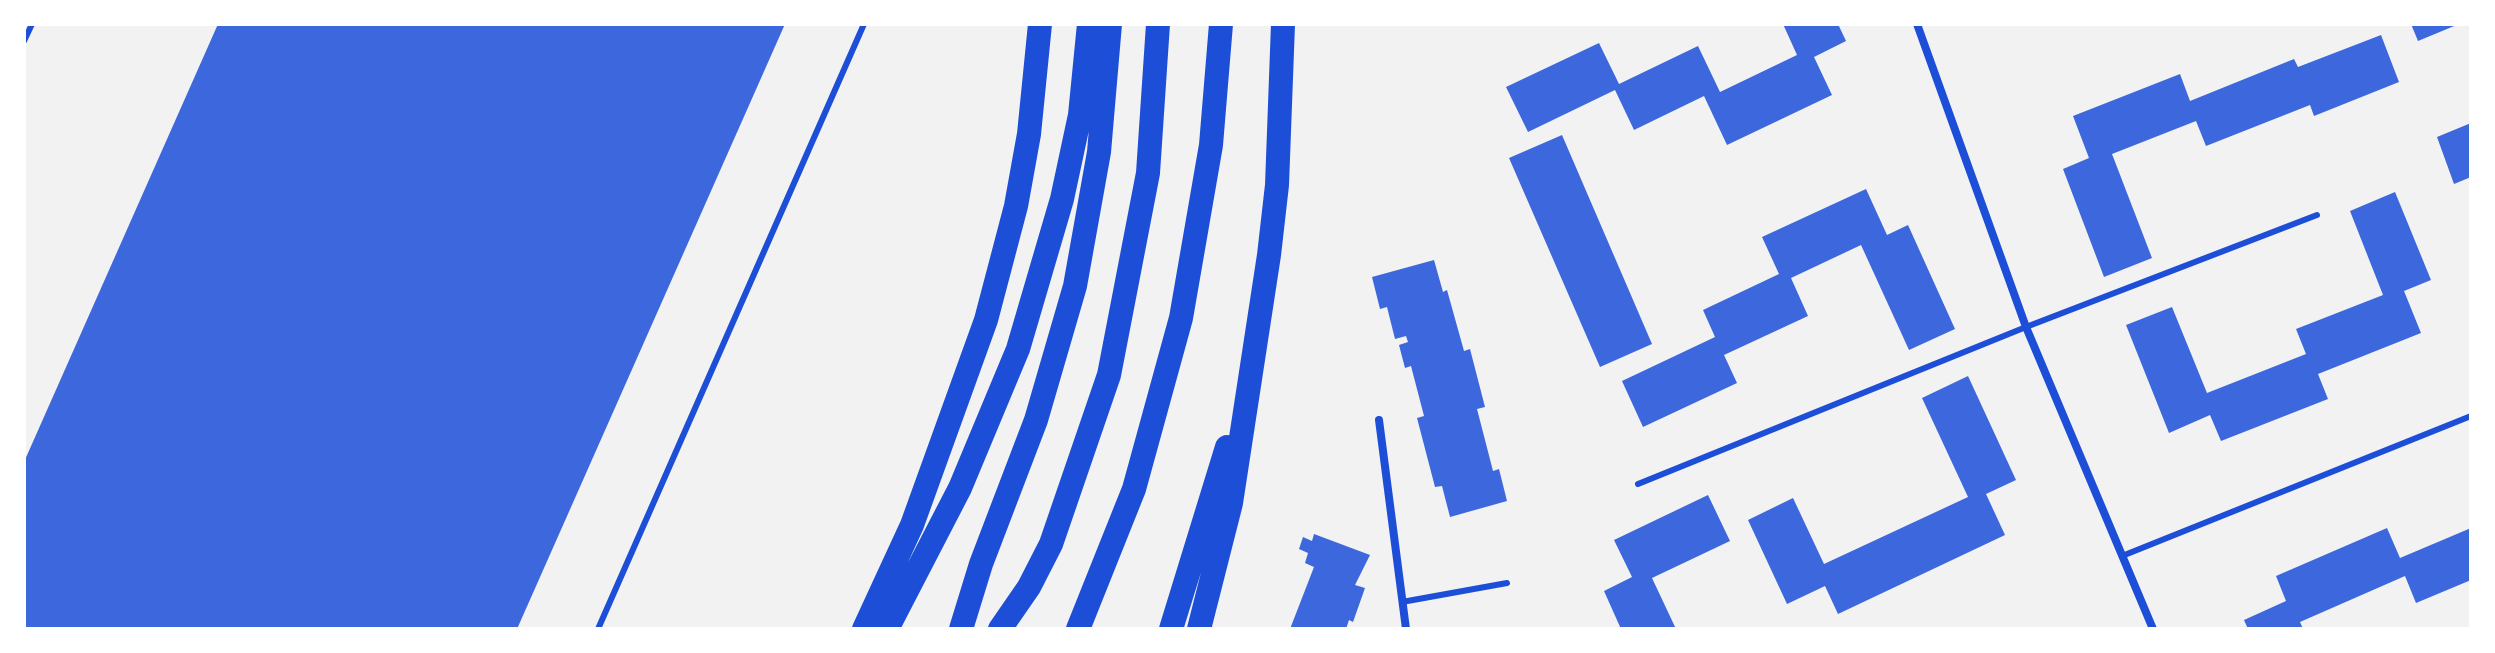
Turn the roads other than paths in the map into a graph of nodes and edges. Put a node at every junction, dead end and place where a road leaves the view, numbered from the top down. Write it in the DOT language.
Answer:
graph roads {
  1 [pos="32,24"];
  2 [pos="864,24"];
  3 [pos="1040,24"];
  4 [pos="1089,24"];
  5 [pos="1110,24"];
  6 [pos="1158,24"];
  7 [pos="1221,24"];
  8 [pos="1283,24"];
  9 [pos="1917,24"];
  10 [pos="24,41"];
  11 [pos="2317,215"];
  12 [pos="2026,327"];
  13 [pos="1247,388"];
  14 [pos="2471,416"];
  15 [pos="1379,420"];
  16 [pos="1638,484"];
  17 [pos="2122,556"];
  18 [pos="1507,583"];
  19 [pos="1402,602"];
  20 [pos="598,629"];
  21 [pos="864,629"];
  22 [pos="887,629"];
  23 [pos="961,629"];
  24 [pos="1000,629"];
  25 [pos="1078,629"];
  26 [pos="1171,629"];
  27 [pos="1199,629"];
  28 [pos="1406,629"];
  29 [pos="2153,629"];
  1 -- 10 [label="lane"];
  2 -- 20 [label="lane"];
  3 -- 21 [label="highway"];
  4 -- 22 [label="highway"];
  5 -- 23 [label="highway"];
  6 -- 24 [label="highway"];
  7 -- 25 [label="highway"];
  8 -- 13 [label="highway"];
  9 -- 12 [label="street"];
  11 -- 12 [label="lane"];
  12 -- 16 [label="lane"];
  12 -- 17 [label="street"];
  13 -- 26 [label="highway"];
  13 -- 27 [label="highway"];
  14 -- 17 [label="lane"];
  15 -- 19 [label="street"];
  17 -- 29 [label="street"];
  18 -- 19 [label="lane"];
  19 -- 28 [label="street"];
}
